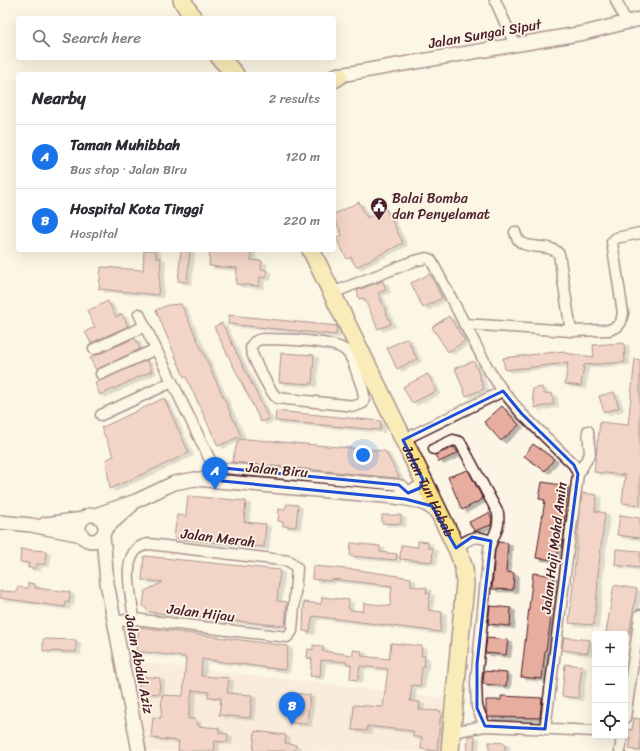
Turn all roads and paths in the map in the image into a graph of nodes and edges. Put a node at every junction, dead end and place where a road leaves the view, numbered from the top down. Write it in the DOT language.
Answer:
graph roads {
  1 [pos="495,0"];
  2 [pos="616,0"];
  3 [pos="640,19"];
  4 [pos="626,22"];
  5 [pos="515,45"];
  6 [pos="220,60"];
  7 [pos="221,60"];
  8 [pos="225,72"];
  9 [pos="233,72"];
  10 [pos="336,75"];
  11 [pos="515,232"];
  12 [pos="640,233"];
  13 [pos="311,252"];
  14 [pos="332,293"];
  15 [pos="139,314"];
  16 [pos="464,324"];
  17 [pos="145,326"];
  18 [pos="570,331"];
  19 [pos="94,349"];
  20 [pos="156,349"];
  21 [pos="101,374"];
  22 [pos="366,379"];
  23 [pos="172,382"];
  24 [pos="503,391"];
  25 [pos="101,415"];
  26 [pos="588,431"];
  27 [pos="403,440"];
  28 [pos="434,449"];
  29 [pos="213,467"];
  30 [pos="578,474"];
  31 [pos="423,480"];
  32 [pos="222,481"];
  33 [pos="408,493"];
  34 [pos="395,497"];
  35 [pos="136,501"];
  36 [pos="89,517"];
  37 [pos="442,519"];
  38 [pos="0,522"];
  39 [pos="31,525"];
  40 [pos="104,532"];
  41 [pos="86,537"];
  42 [pos="491,541"];
  43 [pos="456,548"];
  44 [pos="107,583"];
  45 [pos="640,615"];
  46 [pos="134,619"];
  47 [pos="114,622"];
  48 [pos="284,637"];
  49 [pos="627,703"];
  50 [pos="485,726"];
  51 [pos="545,728"];
  52 [pos="592,731"];
  53 [pos="452,732"];
  54 [pos="622,739"];
  55 [pos="139,751"];
  56 [pos="450,751"];
  57 [pos="620,751"];
  1 -- 5 [label="street"];
  2 -- 4 [label="street"];
  3 -- 4 [label="street, Jalan Sungai Siput"];
  4 -- 5 [label="street, Jalan Sungai Siput"];
  5 -- 10 [label="street, Jalan Sungai Siput"];
  6 -- 8 [label="highway"];
  7 -- 9 [label="highway"];
  11 -- 18 [label="street"];
  12 -- 18 [label="street"];
  13 -- 14 [label="highway, Jalan Tun Habab"];
  14 -- 16 [label="street, Jalan Haji Mohd Amin"];
  14 -- 22 [label="highway, Jalan Tun Habab"];
  15 -- 17 [label="street"];
  16 -- 18 [label="street"];
  16 -- 24 [label="street, Jalan Haji Mohd Amin"];
  17 -- 19 [label="street"];
  17 -- 20 [label="street"];
  20 -- 21 [label="street"];
  20 -- 23 [label="street"];
  22 -- 22 [label="street"];
  22 -- 27 [label="highway, Jalan Tun Habab"];
  23 -- 25 [label="street"];
  23 -- 29 [label="street"];
  24 -- 27 [label="street"];
  24 -- 30 [label="street, Jalan Haji Mohd Amin"];
  26 -- 30 [label="street"];
  27 -- 31 [label="highway, Jalan Tun Habab"];
  28 -- 42 [label="street"];
  29 -- 32 [label="street"];
  29 -- 33 [label="street"];
  30 -- 51 [label="street, Jalan Haji Mohd Amin"];
  31 -- 33 [label="street, Jalan Biru"];
  31 -- 37 [label="highway, Jalan Tun Habab"];
  32 -- 34 [label="street, Jalan Biru"];
  32 -- 35 [label="street, Jalan Biru"];
  33 -- 34 [label="street, Jalan Biru"];
  34 -- 37 [label="street, Jalan Biru"];
  35 -- 36 [label="street, Jalan Biru"];
  35 -- 40 [label="street, Jalan Biru"];
  36 -- 39 [label="street, Jalan Biru"];
  36 -- 40 [label="street"];
  36 -- 41 [label="street"];
  37 -- 43 [label="highway, Jalan Tun Habab"];
  38 -- 39 [label="street"];
  39 -- 41 [label="street"];
  40 -- 41 [label="street"];
  40 -- 44 [label="street"];
  41 -- 44 [label="street"];
  42 -- 43 [label="street"];
  42 -- 50 [label="street"];
  43 -- 53 [label="highway, Jalan Tun Habab"];
  44 -- 47 [label="street, Jalan Abdul Aziz"];
  45 -- 49 [label="street"];
  46 -- 47 [label="street, Jalan Hijau"];
  46 -- 48 [label="street, Jalan Hijau"];
  46 -- 48 [label="street, Jalan Merah"];
  47 -- 55 [label="street, Jalan Abdul Aziz"];
  50 -- 51 [label="street"];
  50 -- 53 [label="street"];
  51 -- 52 [label="street"];
  53 -- 56 [label="highway, Jalan Tun Habab"];
  54 -- 57 [label="street"];
}
